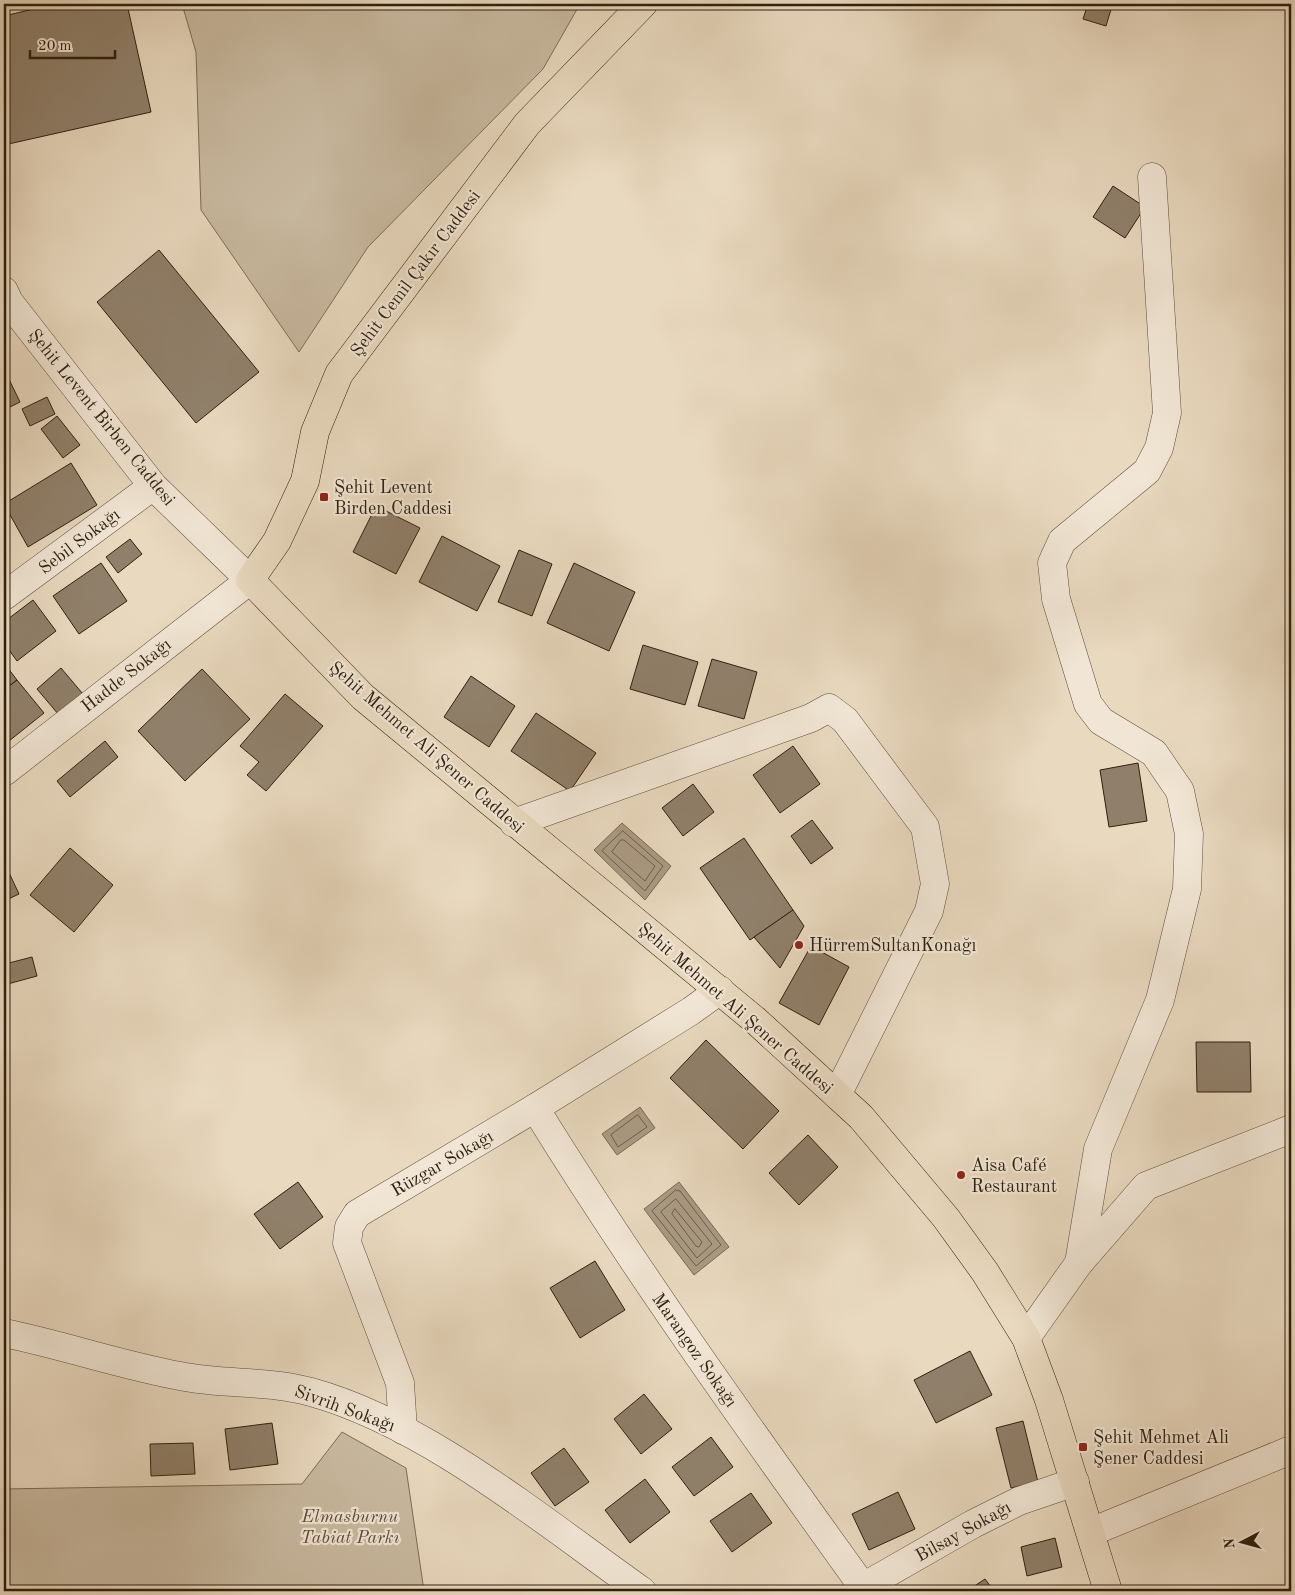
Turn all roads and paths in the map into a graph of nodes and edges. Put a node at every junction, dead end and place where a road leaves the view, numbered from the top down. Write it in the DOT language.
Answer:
graph roads {
  1 [pos="643,4"];
  2 [pos="1152,178"];
  3 [pos="4,291"];
  4 [pos="153,486"];
  5 [pos="250,580"];
  6 [pos="4,596"];
  7 [pos="4,772"];
  8 [pos="514,823"];
  9 [pos="720,990"];
  10 [pos="837,1095"];
  11 [pos="535,1108"];
  12 [pos="1291,1128"];
  13 [pos="1079,1263"];
  14 [pos="4,1333"];
  15 [pos="1026,1338"];
  16 [pos="403,1430"];
  17 [pos="1291,1450"];
  18 [pos="1075,1482"];
  19 [pos="1091,1532"];
  20 [pos="859,1589"];
  21 [pos="642,1591"];
  22 [pos="1108,1591"];
  1 -- 5 [label="main road, Şehit Cemil Çakır Caddesi"];
  2 -- 13 [label="street"];
  3 -- 4 [label="street, Şehit Levent Birben Caddesi"];
  4 -- 5 [label="street, Şehit Levent Birben Caddesi"];
  4 -- 6 [label="street, Sebil Sokağı"];
  5 -- 7 [label="street, Hadde Sokağı"];
  5 -- 8 [label="main road, Şehit Mehmet Ali Şener Caddesi"];
  8 -- 9 [label="main road, Şehit Mehmet Ali Şener Caddesi"];
  8 -- 10 [label="street"];
  9 -- 10 [label="main road, Şehit Mehmet Ali Şener Caddesi"];
  9 -- 11 [label="street, Rüzgar Sokağı"];
  10 -- 15 [label="main road, Şehit Mehmet Ali Şener Caddesi"];
  11 -- 16 [label="street, Rüzgar Sokağı"];
  11 -- 20 [label="street, Marangoz Sokağı"];
  12 -- 13 [label="street"];
  13 -- 15 [label="street"];
  14 -- 16 [label="street, Sivrih Sokağı"];
  15 -- 18 [label="main road, Şehit Mehmet Ali Şener Caddesi"];
  16 -- 21 [label="street, Sivrih Sokağı"];
  17 -- 19 [label="street"];
  18 -- 19 [label="main road, Şehit Mehmet Ali Şener Caddesi"];
  18 -- 20 [label="street, Bilsay Sokağı"];
  19 -- 22 [label="main road, Şehit Mehmet Ali Şener Caddesi"];
}
